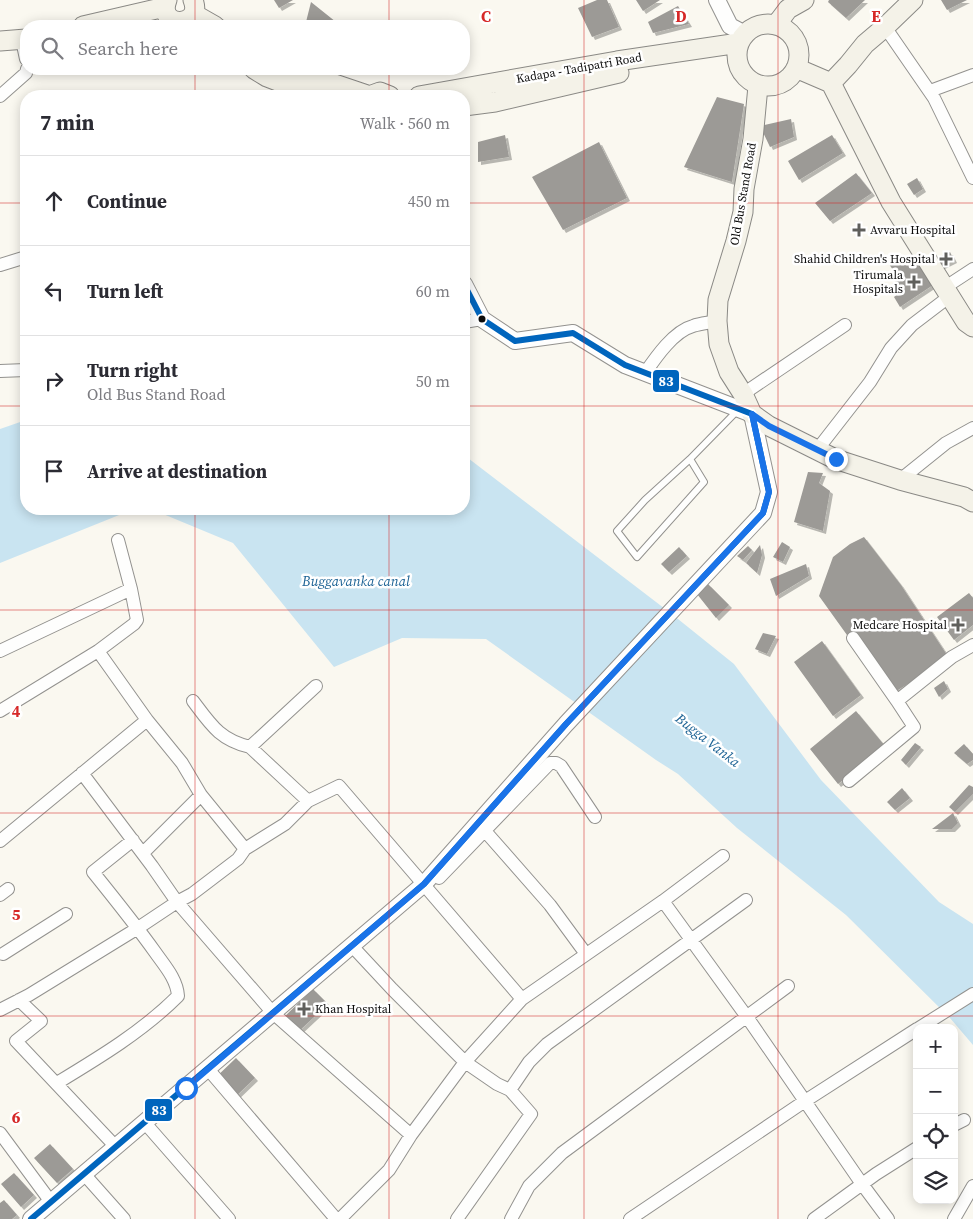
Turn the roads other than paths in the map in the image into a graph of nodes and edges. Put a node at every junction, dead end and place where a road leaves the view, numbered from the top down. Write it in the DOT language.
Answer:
graph roads {
  1 [pos="717,0"];
  2 [pos="913,0"];
  3 [pos="791,3"];
  4 [pos="184,9"];
  5 [pos="122,20"];
  6 [pos="204,20"];
  7 [pos="776,25"];
  8 [pos="885,27"];
  9 [pos="20,40"];
  10 [pos="0,41"];
  11 [pos="740,43"];
  12 [pos="796,68"];
  13 [pos="24,75"];
  14 [pos="265,75"];
  15 [pos="308,75"];
  16 [pos="973,75"];
  17 [pos="832,83"];
  18 [pos="758,86"];
  19 [pos="301,90"];
  20 [pos="352,90"];
  21 [pos="452,90"];
  22 [pos="930,92"];
  23 [pos="0,96"];
  24 [pos="470,105"];
  25 [pos="973,177"];
  26 [pos="20,259"];
  27 [pos="0,266"];
  28 [pos="973,269"];
  29 [pos="947,292"];
  30 [pos="470,296"];
  31 [pos="482,319"];
  32 [pos="470,321"];
  33 [pos="717,322"];
  34 [pos="844,325"];
  35 [pos="973,327"];
  36 [pos="20,370"];
  37 [pos="0,371"];
  38 [pos="645,373"];
  39 [pos="744,406"];
  40 [pos="973,428"];
  41 [pos="817,450"];
  42 [pos="690,459"];
  43 [pos="900,480"];
  44 [pos="973,502"];
  45 [pos="118,540"];
  46 [pos="131,589"];
  47 [pos="853,638"];
  48 [pos="973,645"];
  49 [pos="0,651"];
  50 [pos="98,651"];
  51 [pos="316,686"];
  52 [pos="897,700"];
  53 [pos="193,701"];
  54 [pos="0,711"];
  55 [pos="147,720"];
  56 [pos="250,747"];
  57 [pos="82,773"];
  58 [pos="849,781"];
  59 [pos="201,795"];
  60 [pos="308,801"];
  61 [pos="595,817"];
  62 [pos="485,832"];
  63 [pos="133,840"];
  64 [pos="0,841"];
  65 [pos="245,849"];
  66 [pos="143,853"];
  67 [pos="723,856"];
  68 [pos="426,887"];
  69 [pos="746,900"];
  70 [pos="663,901"];
  71 [pos="177,902"];
  72 [pos="66,914"];
  73 [pos="138,928"];
  74 [pos="691,940"];
  75 [pos="352,946"];
  76 [pos="1,954"];
  77 [pos="586,954"];
  78 [pos="788,986"];
  79 [pos="973,994"];
  80 [pos="18,1000"];
  81 [pos="522,1000"];
  82 [pos="0,1010"];
  83 [pos="273,1013"];
  84 [pos="748,1017"];
  85 [pos="926,1024"];
  86 [pos="913,1032"];
  87 [pos="466,1062"];
  88 [pos="208,1069"];
  89 [pos="57,1083"];
  90 [pos="510,1090"];
  91 [pos="805,1101"];
  92 [pos="145,1123"];
  93 [pos="0,1132"];
  94 [pos="411,1135"];
  95 [pos="116,1147"];
  96 [pos="913,1151"];
  97 [pos="84,1174"];
  98 [pos="862,1184"];
  99 [pos="973,1186"];
  100 [pos="51,1202"];
  101 [pos="827,1215"];
  102 [pos="31,1219"];
  103 [pos="124,1219"];
  104 [pos="228,1219"];
  105 [pos="338,1219"];
  106 [pos="458,1219"];
  107 [pos="511,1219"];
  108 [pos="630,1219"];
  109 [pos="814,1219"];
  110 [pos="888,1219"];
  111 [pos="954,1219"];
  1 -- 11 [label="street"];
  2 -- 8 [label="main road"];
  3 -- 7 [label="main road"];
  4 -- 5 [label="main road"];
  4 -- 6 [label="main road"];
  7 -- 11 [label="main road"];
  7 -- 12 [label="main road"];
  8 -- 17 [label="main road"];
  8 -- 22 [label="street"];
  9 -- 10 [label="main road"];
  11 -- 18 [label="main road"];
  11 -- 21 [label="main road, Kadapa - Tadipatri Road"];
  11 -- 24 [label="main road, Kadapa - Tadipatri Road"];
  12 -- 17 [label="main road"];
  12 -- 18 [label="main road"];
  13 -- 23 [label="street"];
  14 -- 19 [label="main road"];
  15 -- 20 [label="main road"];
  16 -- 22 [label="street"];
  17 -- 29 [label="main road"];
  18 -- 33 [label="main road, Old Bus Stand Road"];
  22 -- 25 [label="street"];
  26 -- 27 [label="street"];
  28 -- 29 [label="street"];
  29 -- 35 [label="main road"];
  29 -- 41 [label="street"];
  30 -- 31 [label="street"];
  31 -- 32 [label="street"];
  31 -- 38 [label="street"];
  33 -- 38 [label="street"];
  33 -- 39 [label="main road, Old Bus Stand Road"];
  34 -- 39 [label="street"];
  36 -- 37 [label="street"];
  38 -- 39 [label="street"];
  39 -- 41 [label="main road, Old Bus Stand Road"];
  39 -- 42 [label="lane"];
  39 -- 68 [label="street"];
  40 -- 43 [label="street"];
  41 -- 43 [label="main road, Old Bus Stand Road"];
  42 -- 42 [label="lane"];
  43 -- 44 [label="main road, Old Bus Stand Road"];
  45 -- 46 [label="street"];
  46 -- 49 [label="street"];
  46 -- 50 [label="street"];
  47 -- 52 [label="street"];
  48 -- 52 [label="street"];
  50 -- 54 [label="street"];
  50 -- 55 [label="street"];
  51 -- 56 [label="street"];
  52 -- 58 [label="street"];
  53 -- 56 [label="street"];
  55 -- 57 [label="street"];
  55 -- 59 [label="street"];
  56 -- 60 [label="street"];
  57 -- 63 [label="street"];
  57 -- 64 [label="street"];
  59 -- 65 [label="street"];
  59 -- 66 [label="street"];
  60 -- 65 [label="street"];
  60 -- 68 [label="street"];
  61 -- 62 [label="street"];
  62 -- 68 [label="street"];
  62 -- 77 [label="street"];
  63 -- 66 [label="street"];
  63 -- 73 [label="street"];
  65 -- 71 [label="street"];
  66 -- 71 [label="street"];
  67 -- 70 [label="street"];
  68 -- 75 [label="street"];
  68 -- 81 [label="street"];
  69 -- 74 [label="street"];
  70 -- 74 [label="street"];
  70 -- 77 [label="street"];
  71 -- 73 [label="street"];
  71 -- 83 [label="street"];
  72 -- 76 [label="street"];
  73 -- 80 [label="street"];
  73 -- 89 [label="street"];
  74 -- 84 [label="street"];
  74 -- 90 [label="street"];
  75 -- 83 [label="street"];
  75 -- 87 [label="street"];
  77 -- 81 [label="street"];
  78 -- 84 [label="street"];
  79 -- 85 [label="street"];
  80 -- 82 [label="street"];
  80 -- 89 [label="street"];
  81 -- 87 [label="street"];
  83 -- 88 [label="street"];
  83 -- 94 [label="street"];
  84 -- 91 [label="street"];
  84 -- 107 [label="street"];
  86 -- 91 [label="street"];
  87 -- 90 [label="street"];
  87 -- 94 [label="street"];
  88 -- 92 [label="street"];
  88 -- 105 [label="street"];
  89 -- 95 [label="street"];
  90 -- 106 [label="street"];
  91 -- 98 [label="street"];
  91 -- 108 [label="street"];
  92 -- 95 [label="street"];
  92 -- 104 [label="street"];
  93 -- 100 [label="street"];
  94 -- 105 [label="street"];
  95 -- 97 [label="street"];
  96 -- 98 [label="street"];
  97 -- 100 [label="street"];
  97 -- 103 [label="street"];
  98 -- 101 [label="street"];
  98 -- 110 [label="street"];
  99 -- 111 [label="street"];
  100 -- 102 [label="street"];
  101 -- 109 [label="street"];
}
